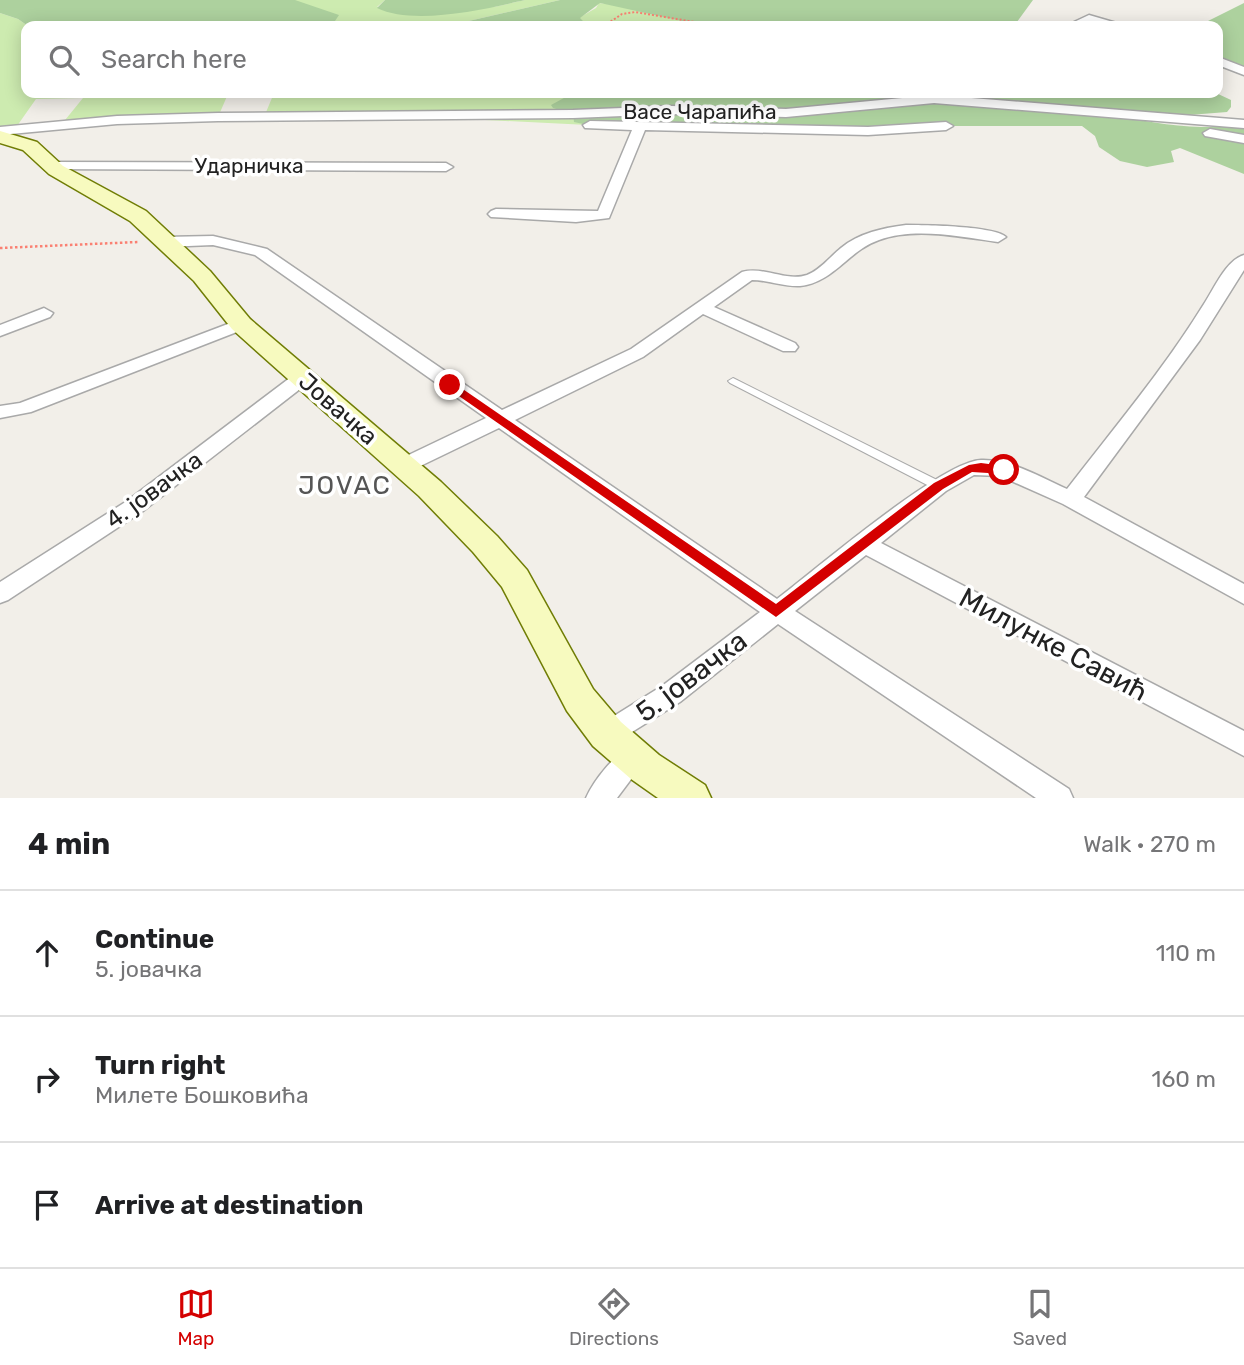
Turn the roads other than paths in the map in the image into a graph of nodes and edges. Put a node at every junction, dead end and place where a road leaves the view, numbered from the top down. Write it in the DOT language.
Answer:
graph roads {
  1 [pos="1082,21"];
  2 [pos="1109,21"];
  3 [pos="1223,63"];
  4 [pos="1240,70"];
  5 [pos="1117,115"];
  6 [pos="405,116"];
  7 [pos="1244,124"];
  8 [pos="946,126"];
  9 [pos="640,127"];
  10 [pos="0,131"];
  11 [pos="0,137"];
  12 [pos="1244,139"];
  13 [pos="52,166"];
  14 [pos="446,167"];
  15 [pos="496,214"];
  16 [pos="998,237"];
  17 [pos="164,242"];
  18 [pos="1244,260"];
  19 [pos="704,308"];
  20 [pos="44,313"];
  21 [pos="241,324"];
  22 [pos="0,331"];
  23 [pos="789,347"];
  24 [pos="302,378"];
  25 [pos="733,381"];
  26 [pos="0,412"];
  27 [pos="500,421"];
  28 [pos="403,466"];
  29 [pos="939,486"];
  30 [pos="1071,499"];
  31 [pos="864,544"];
  32 [pos="0,594"];
  33 [pos="1244,595"];
  34 [pos="776,611"];
  35 [pos="1244,744"];
  36 [pos="620,746"];
  37 [pos="600,798"];
  38 [pos="691,798"];
  39 [pos="1059,798"];
  1 -- 2 [label="street"];
  3 -- 4 [label="street"];
  5 -- 6 [label="street, Васе Чарапића"];
  5 -- 7 [label="street, Васе Чарапића"];
  5 -- 12 [label="street"];
  6 -- 9 [label="street, Васе Чарапића"];
  6 -- 10 [label="street"];
  8 -- 9 [label="street, Васе Чарапића"];
  9 -- 15 [label="street"];
  11 -- 13 [label="main road, Јовачка"];
  13 -- 14 [label="street, Ударничка"];
  13 -- 17 [label="main road, Јовачка"];
  16 -- 19 [label="street"];
  17 -- 21 [label="main road, Јовачка"];
  17 -- 27 [label="street"];
  18 -- 30 [label="street"];
  19 -- 23 [label="street"];
  19 -- 27 [label="street"];
  20 -- 22 [label="street"];
  21 -- 24 [label="main road, Јовачка"];
  21 -- 26 [label="street"];
  24 -- 28 [label="main road, Јовачка"];
  24 -- 32 [label="street, 4. јовачка"];
  25 -- 29 [label="lane"];
  27 -- 28 [label="street"];
  27 -- 34 [label="street"];
  28 -- 36 [label="main road, Јовачка"];
  29 -- 30 [label="street, 5. јовачка"];
  29 -- 31 [label="street, 5. јовачка"];
  30 -- 33 [label="street, 5. јовачка"];
  31 -- 34 [label="street, 5. јовачка"];
  31 -- 35 [label="street, Милунке Савић"];
  34 -- 36 [label="street, 5. јовачка"];
  34 -- 39 [label="street"];
  36 -- 37 [label="street, 5. јовачка"];
  36 -- 38 [label="main road, Јовачка"];
}
